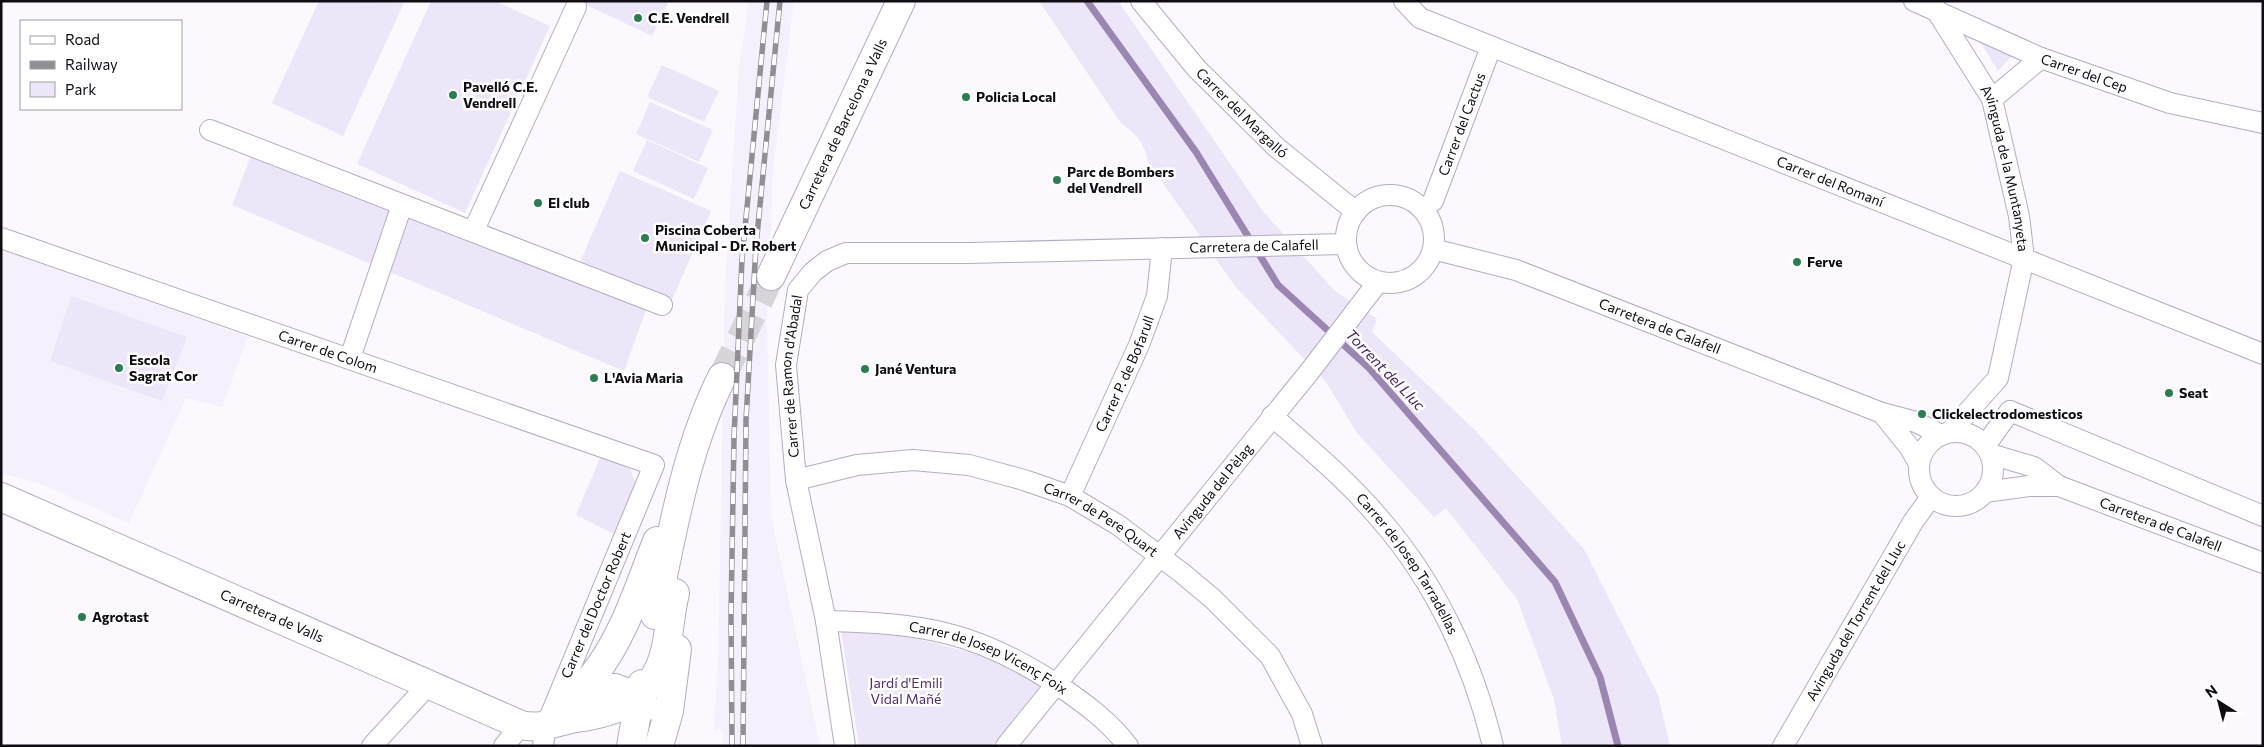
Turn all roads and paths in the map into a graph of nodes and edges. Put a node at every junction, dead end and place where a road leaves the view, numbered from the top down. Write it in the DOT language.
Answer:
graph roads {
  1 [pos="901,1"];
  2 [pos="1141,1"];
  3 [pos="1404,1"];
  4 [pos="1914,1"];
  5 [pos="1935,5"];
  6 [pos="576,7"];
  7 [pos="1491,47"];
  8 [pos="2041,58"];
  9 [pos="1992,99"];
  10 [pos="2263,123"];
  11 [pos="210,130"];
  12 [pos="1434,201"];
  13 [pos="402,205"];
  14 [pos="1356,212"];
  15 [pos="474,230"];
  16 [pos="1,238"];
  17 [pos="1346,244"];
  18 [pos="1162,248"];
  19 [pos="1434,249"];
  20 [pos="2024,258"];
  21 [pos="771,276"];
  22 [pos="1378,282"];
  23 [pos="662,305"];
  24 [pos="2263,354"];
  25 [pos="350,358"];
  26 [pos="722,377"];
  27 [pos="1998,378"];
  28 [pos="2010,411"];
  29 [pos="1882,413"];
  30 [pos="1272,416"];
  31 [pos="1946,433"];
  32 [pos="1988,450"];
  33 [pos="691,454"];
  34 [pos="1919,464"];
  35 [pos="654,465"];
  36 [pos="796,480"];
  37 [pos="2059,486"];
  38 [pos="1985,492"];
  39 [pos="1070,496"];
  40 [pos="1,497"];
  41 [pos="1931,497"];
  42 [pos="2263,516"];
  43 [pos="670,541"];
  44 [pos="1160,556"];
  45 [pos="2263,563"];
  46 [pos="675,593"];
  47 [pos="826,621"];
  48 [pos="429,684"];
  49 [pos="1056,684"];
  50 [pos="582,689"];
  51 [pos="639,697"];
  52 [pos="587,716"];
  53 [pos="537,732"];
  54 [pos="372,746"];
  55 [pos="504,746"];
  56 [pos="644,746"];
  57 [pos="845,746"];
  58 [pos="1006,746"];
  59 [pos="1128,746"];
  60 [pos="1312,746"];
  61 [pos="1493,746"];
  62 [pos="1783,746"];
  1 -- 21 [label="street, Carretera de Barcelona a Valls"];
  2 -- 14 [label="street, Carrer del Margalló"];
  3 -- 7 [label="street, Carrer del Romaní"];
  4 -- 5 [label="street, Carrer del Cep"];
  5 -- 8 [label="street, Carrer del Cep"];
  5 -- 9 [label="street, Avinguda de la Muntanyeta"];
  6 -- 15 [label="street"];
  7 -- 12 [label="street, Carrer del Cactus"];
  7 -- 20 [label="street, Carrer del Romaní"];
  8 -- 9 [label="street"];
  8 -- 10 [label="street, Carrer del Cep"];
  9 -- 20 [label="street, Avinguda de la Muntanyeta"];
  11 -- 13 [label="street"];
  13 -- 15 [label="street"];
  13 -- 25 [label="street"];
  14 -- 17 [label="street"];
  14 -- 19 [label="street"];
  15 -- 23 [label="street"];
  16 -- 25 [label="street, Carrer de Colom"];
  17 -- 18 [label="street, Carretera de Calafell"];
  17 -- 22 [label="street"];
  18 -- 36 [label="street, Carrer de Ramon d'Abadal"];
  18 -- 39 [label="street, Carrer P. de Bofarull"];
  19 -- 22 [label="street"];
  19 -- 29 [label="street, Carretera de Calafell"];
  20 -- 24 [label="street, Carrer del Romaní"];
  20 -- 27 [label="street, Avinguda de la Muntanyeta"];
  22 -- 30 [label="street, Avinguda del Pèlag"];
  25 -- 35 [label="street, Carrer de Colom"];
  26 -- 33 [label="street"];
  27 -- 28 [label="street"];
  27 -- 31 [label="street, Avinguda de la Muntanyeta"];
  28 -- 32 [label="street"];
  28 -- 42 [label="street"];
  29 -- 31 [label="street, Carretera de Calafell"];
  29 -- 34 [label="street, Carretera de Calafell"];
  30 -- 44 [label="street, Avinguda del Pèlag"];
  30 -- 61 [label="street, Carrer de Josep Tarradellas"];
  31 -- 32 [label="street"];
  31 -- 34 [label="street"];
  32 -- 37 [label="street, Carretera de Calafell"];
  32 -- 38 [label="street"];
  33 -- 43 [label="street"];
  33 -- 50 [label="street"];
  34 -- 41 [label="street"];
  35 -- 53 [label="street, Carrer del Doctor Robert"];
  36 -- 39 [label="street, Carrer de Pere Quart"];
  36 -- 47 [label="street, Carrer de Ramon d'Abadal"];
  37 -- 38 [label="street, Carretera de Calafell"];
  37 -- 45 [label="street, Carretera de Calafell"];
  38 -- 41 [label="street"];
  39 -- 44 [label="street, Carrer de Pere Quart"];
  40 -- 48 [label="street, Carretera de Valls"];
  41 -- 62 [label="street, Avinguda del Torrent del Lluc"];
  43 -- 46 [label="street"];
  43 -- 51 [label="street"];
  44 -- 49 [label="street, Avinguda del Pèlag"];
  44 -- 60 [label="street, Carrer de Pere Quart"];
  46 -- 51 [label="street"];
  46 -- 56 [label="street"];
  47 -- 49 [label="street, Carrer de Josep Vicenç Foix"];
  47 -- 57 [label="street, Carrer de Ramon d'Abadal"];
  48 -- 53 [label="street, Carretera de Valls"];
  48 -- 54 [label="street"];
  49 -- 58 [label="street, Avinguda del Pèlag"];
  49 -- 59 [label="street, Carrer de Josep Vicenç Foix"];
  50 -- 51 [label="street"];
  50 -- 53 [label="street"];
  51 -- 52 [label="street"];
  51 -- 56 [label="street"];
  52 -- 53 [label="street"];
  52 -- 56 [label="street"];
  53 -- 55 [label="street, Carrer del Doctor Robert"];
}
